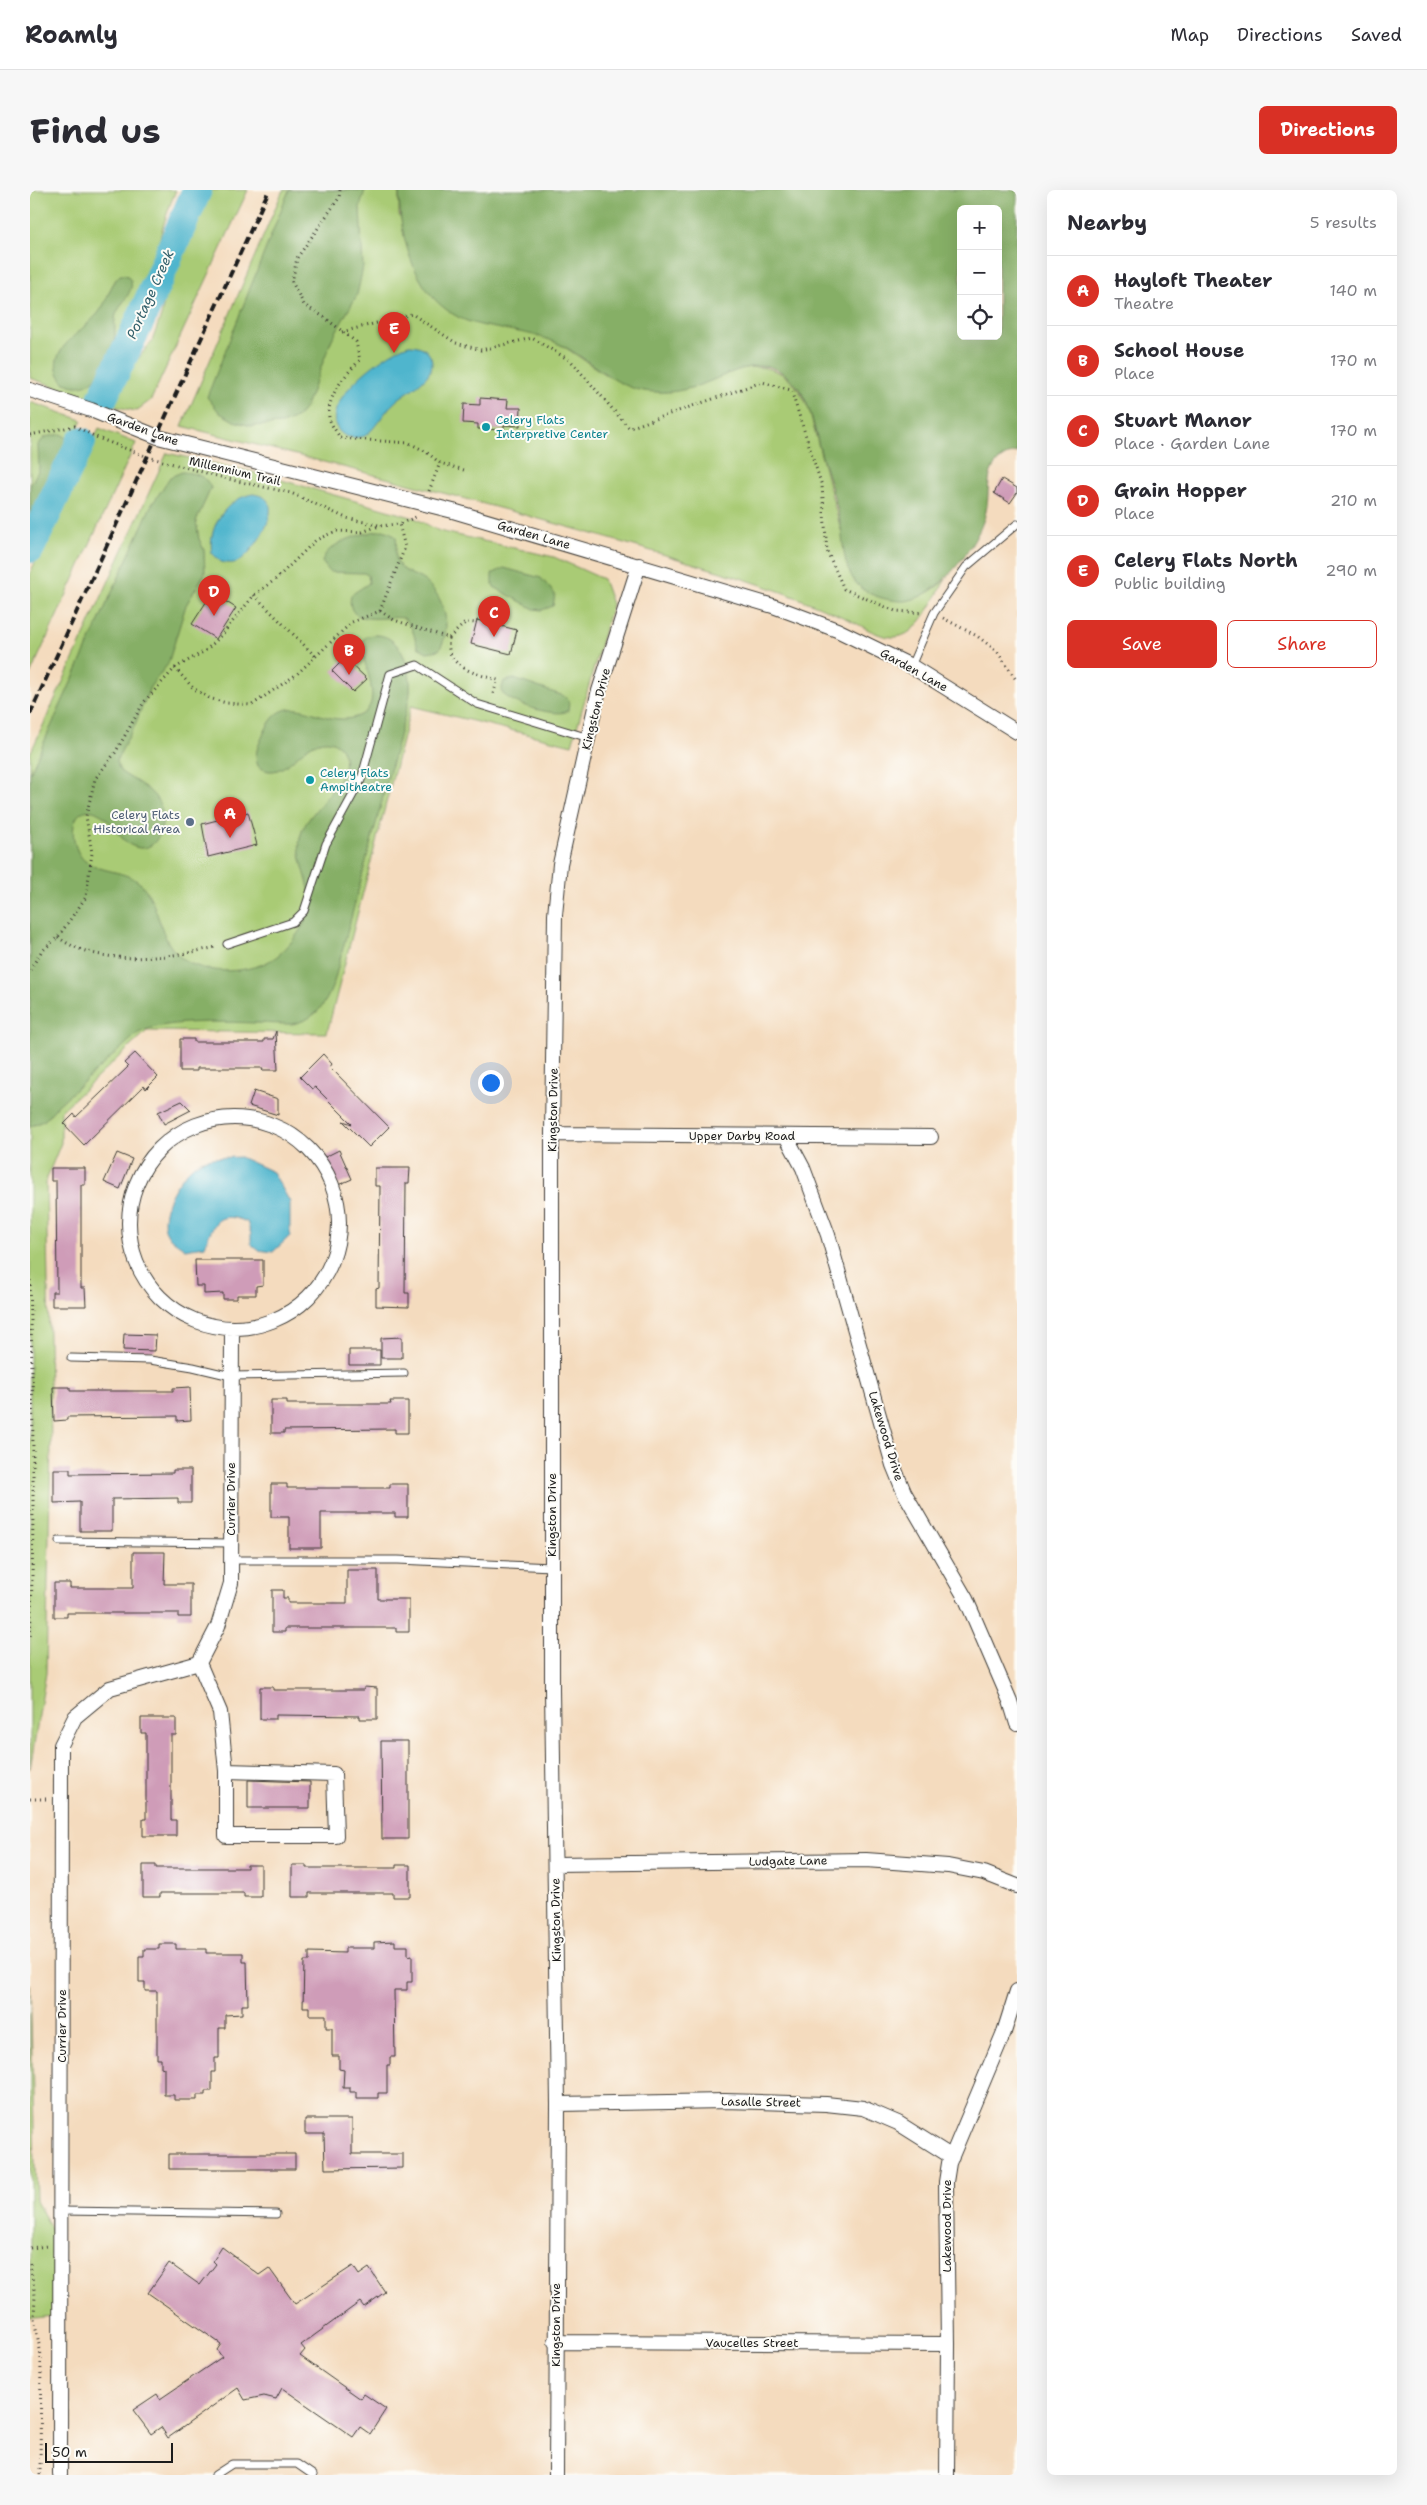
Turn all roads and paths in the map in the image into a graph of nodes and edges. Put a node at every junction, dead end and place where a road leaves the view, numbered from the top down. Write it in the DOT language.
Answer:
graph roads {
  1 [pos="340,190"];
  2 [pos="342,332"];
  3 [pos="30,390"];
  4 [pos="30,435"];
  5 [pos="464,470"];
  6 [pos="399,524"];
  7 [pos="1017,524"];
  8 [pos="639,565"];
  9 [pos="254,595"];
  10 [pos="380,611"];
  11 [pos="934,614"];
  12 [pos="475,622"];
  13 [pos="449,638"];
  14 [pos="315,656"];
  15 [pos="910,666"];
  16 [pos="174,668"];
  17 [pos="1017,681"];
  18 [pos="489,707"];
  19 [pos="1017,732"];
  20 [pos="588,738"];
  21 [pos="58,937"];
  22 [pos="226,944"];
  23 [pos="30,970"];
  24 [pos="552,1134"];
  25 [pos="786,1136"];
  26 [pos="931,1137"];
  27 [pos="30,1280"];
  28 [pos="232,1328"];
  29 [pos="71,1358"];
  30 [pos="404,1373"];
  31 [pos="231,1376"];
  32 [pos="59,1541"];
  33 [pos="231,1543"];
  34 [pos="231,1560"];
  35 [pos="552,1567"];
  36 [pos="30,1639"];
  37 [pos="199,1663"];
  38 [pos="1017,1724"];
  39 [pos="226,1771"];
  40 [pos="555,1864"];
  41 [pos="1017,1886"];
  42 [pos="1017,1991"];
  43 [pos="558,2104"];
  44 [pos="952,2157"];
  45 [pos="61,2211"];
  46 [pos="276,2214"];
  47 [pos="30,2264"];
  48 [pos="556,2342"];
  49 [pos="948,2344"];
  50 [pos="40,2475"];
  51 [pos="60,2475"];
  52 [pos="215,2475"];
  53 [pos="313,2475"];
  54 [pos="556,2475"];
  55 [pos="947,2475"];
  1 -- 2 [label="path"];
  2 -- 5 [label="path"];
  2 -- 11 [label="path"];
  3 -- 8 [label="street, Garden Lane"];
  4 -- 9 [label="path, Millennium Trail"];
  6 -- 10 [label="path"];
  7 -- 11 [label="lane"];
  8 -- 15 [label="street, Garden Lane"];
  8 -- 20 [label="street, Kingston Drive"];
  9 -- 14 [label="path"];
  9 -- 16 [label="path"];
  10 -- 13 [label="path"];
  10 -- 14 [label="path"];
  11 -- 15 [label="lane"];
  11 -- 17 [label="path"];
  12 -- 13 [label="path"];
  13 -- 18 [label="path"];
  14 -- 16 [label="path"];
  15 -- 19 [label="street, Garden Lane"];
  16 -- 21 [label="path"];
  18 -- 20 [label="lane"];
  18 -- 22 [label="lane"];
  20 -- 24 [label="street, Kingston Drive"];
  21 -- 22 [label="path"];
  21 -- 23 [label="path"];
  24 -- 25 [label="street, Upper Darby Road"];
  24 -- 35 [label="street, Kingston Drive"];
  25 -- 26 [label="street, Upper Darby Road"];
  25 -- 38 [label="street, Lakewood Drive"];
  27 -- 36 [label="path"];
  28 -- 28 [label="street"];
  28 -- 31 [label="street, Currier Drive"];
  29 -- 31 [label="lane"];
  30 -- 31 [label="lane"];
  31 -- 33 [label="street, Currier Drive"];
  32 -- 33 [label="lane"];
  33 -- 34 [label="street, Currier Drive"];
  34 -- 35 [label="lane"];
  34 -- 37 [label="street, Currier Drive"];
  35 -- 40 [label="street, Kingston Drive"];
  37 -- 39 [label="street"];
  37 -- 45 [label="street, Currier Drive"];
  39 -- 39 [label="street"];
  40 -- 41 [label="street, Ludgate Lane"];
  40 -- 43 [label="street, Kingston Drive"];
  42 -- 44 [label="street, Lakewood Drive"];
  43 -- 44 [label="street, Lasalle Street"];
  43 -- 48 [label="street, Kingston Drive"];
  44 -- 49 [label="street, Lakewood Drive"];
  45 -- 46 [label="lane"];
  45 -- 51 [label="street, Currier Drive"];
  47 -- 50 [label="path"];
  48 -- 49 [label="street, Vaucelles Street"];
  48 -- 54 [label="street, Kingston Drive"];
  49 -- 55 [label="street, Lakewood Drive"];
  52 -- 53 [label="lane"];
}
